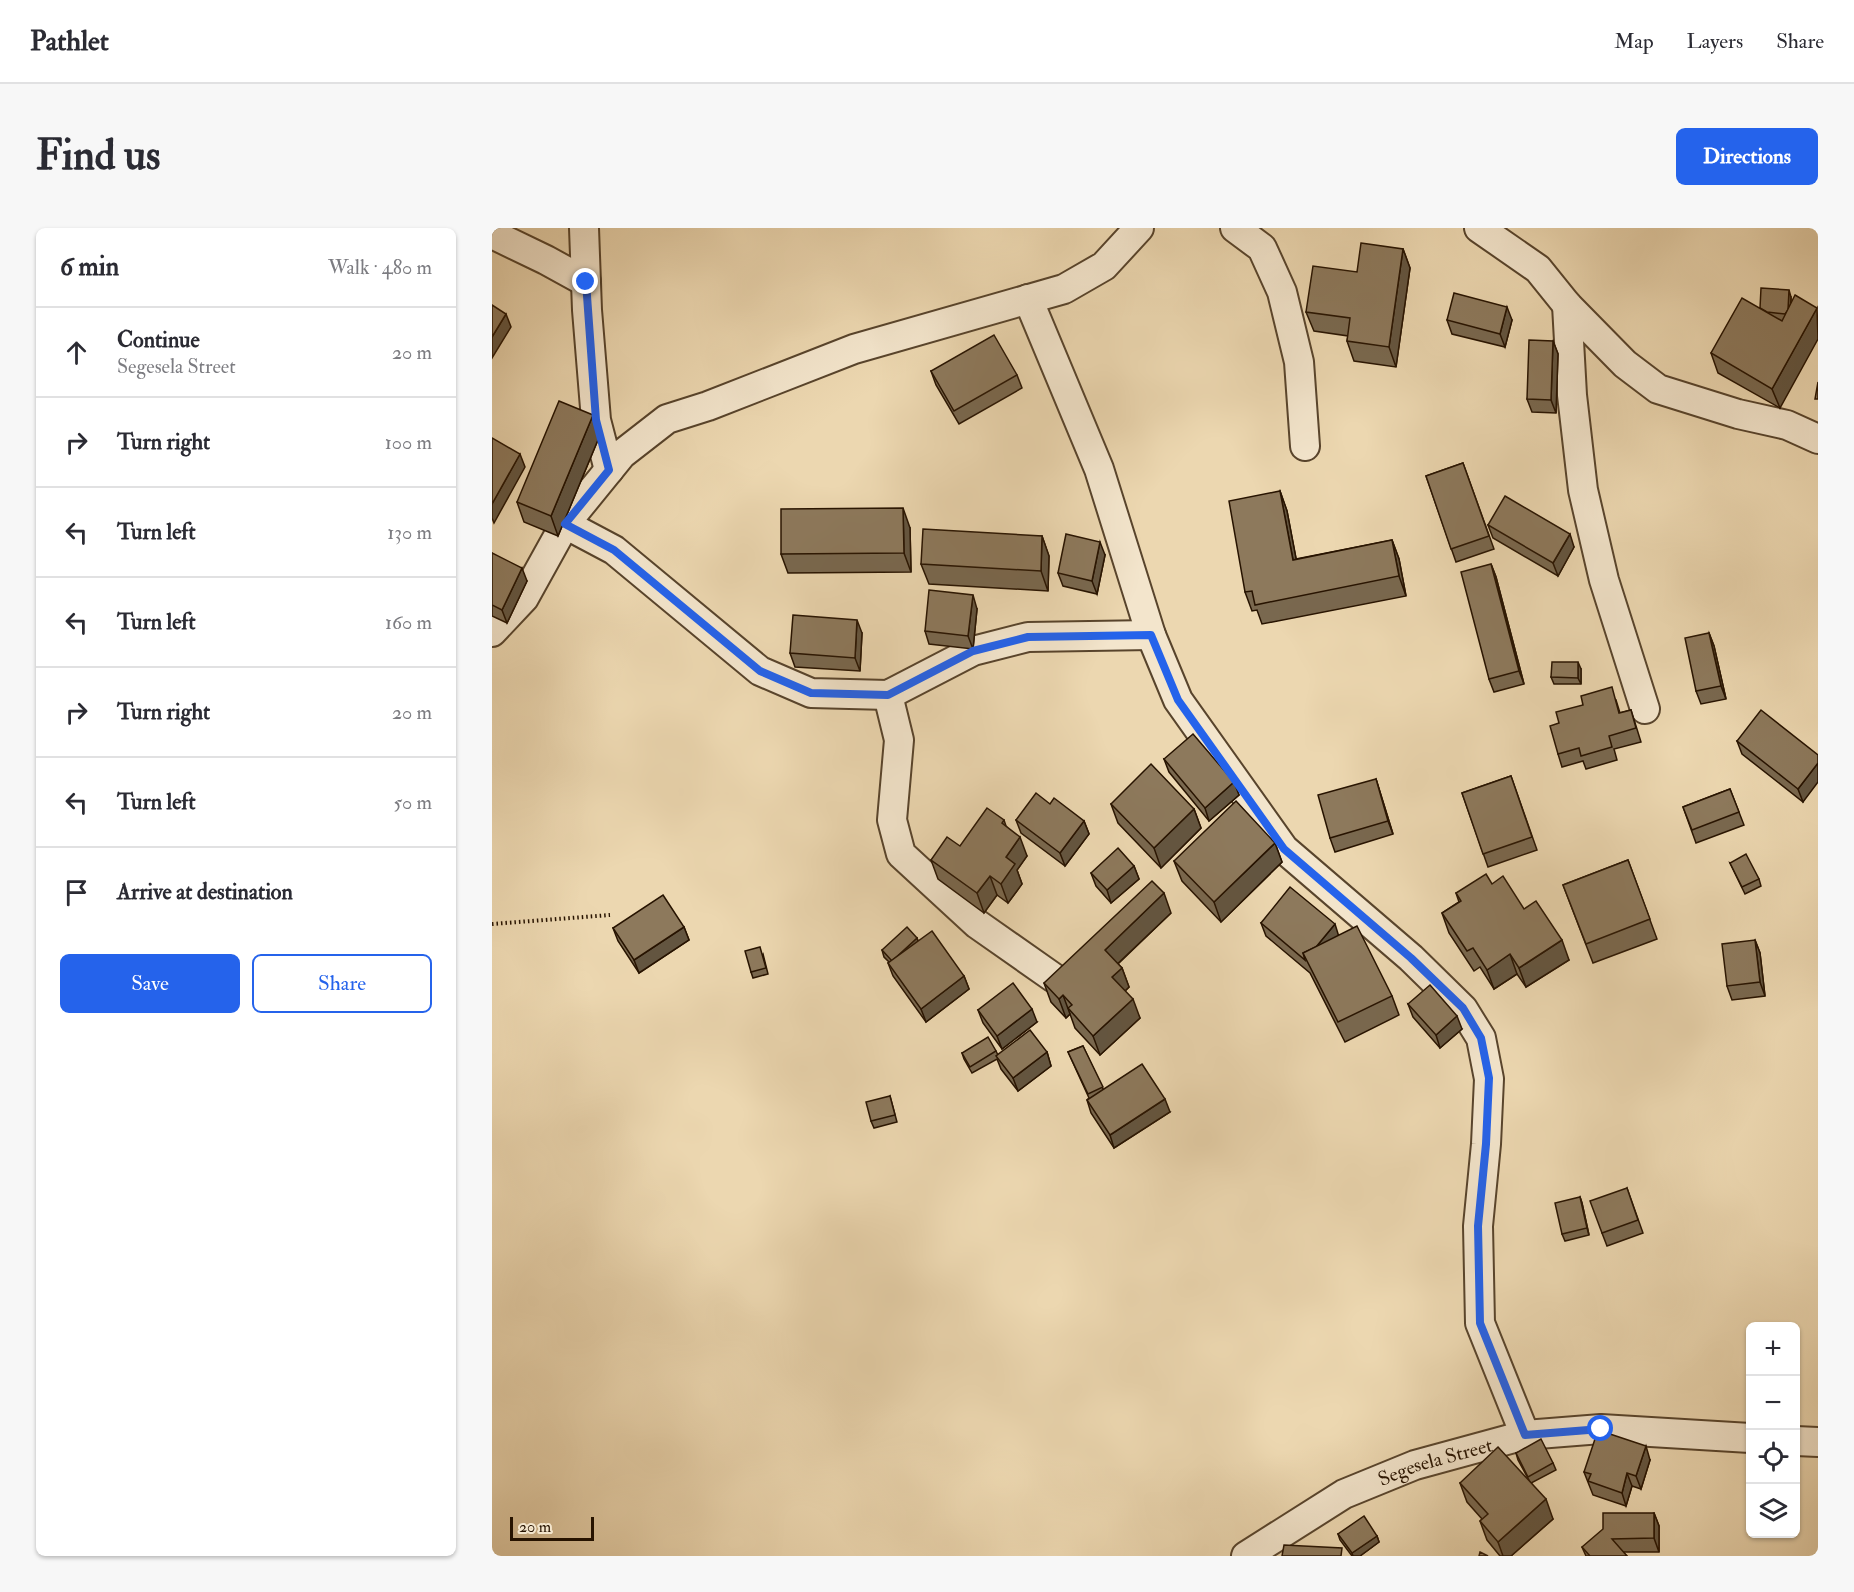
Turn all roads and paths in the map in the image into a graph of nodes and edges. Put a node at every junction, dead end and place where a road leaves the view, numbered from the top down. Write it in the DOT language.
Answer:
graph roads {
  1 [pos="584,228"];
  2 [pos="1139,228"];
  3 [pos="1235,228"];
  4 [pos="1479,228"];
  5 [pos="492,234"];
  6 [pos="586,282"];
  7 [pos="1028,299"];
  8 [pos="1567,306"];
  9 [pos="1818,439"];
  10 [pos="1305,446"];
  11 [pos="609,470"];
  12 [pos="565,524"];
  13 [pos="492,632"];
  14 [pos="1151,635"];
  15 [pos="888,695"];
  16 [pos="1645,709"];
  17 [pos="610,915"];
  18 [pos="492,924"];
  19 [pos="1054,978"];
  20 [pos="1525,1435"];
  21 [pos="1746,1438"];
  22 [pos="1800,1441"];
  23 [pos="1818,1442"];
  24 [pos="1246,1556"];
  1 -- 6 [label="street"];
  2 -- 7 [label="street"];
  3 -- 10 [label="street"];
  4 -- 8 [label="street"];
  5 -- 6 [label="street"];
  6 -- 11 [label="street"];
  7 -- 11 [label="street"];
  7 -- 14 [label="street"];
  8 -- 9 [label="street"];
  8 -- 16 [label="street"];
  11 -- 12 [label="street"];
  12 -- 13 [label="street"];
  12 -- 15 [label="street"];
  14 -- 15 [label="street"];
  14 -- 20 [label="street"];
  15 -- 19 [label="street"];
  17 -- 18 [label="path"];
  20 -- 21 [label="street, Segesela Street"];
  20 -- 24 [label="street, Segesela Street"];
  22 -- 23 [label="street"];
}
